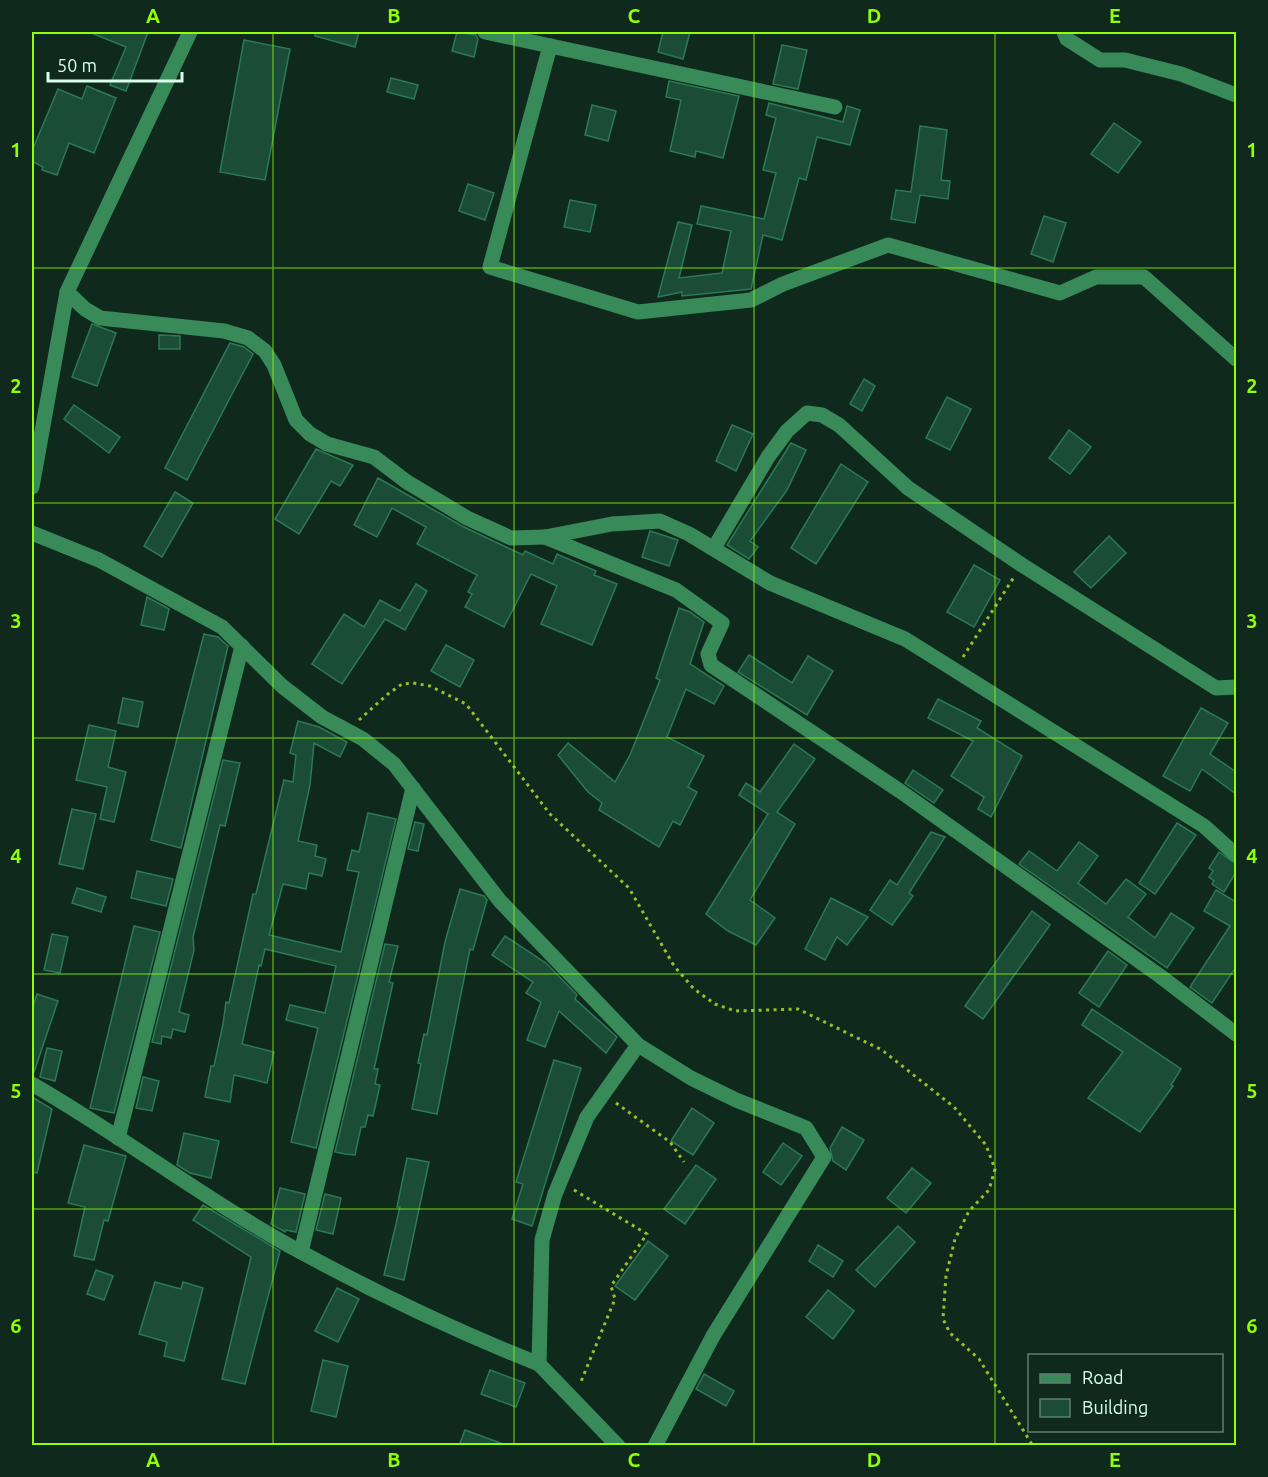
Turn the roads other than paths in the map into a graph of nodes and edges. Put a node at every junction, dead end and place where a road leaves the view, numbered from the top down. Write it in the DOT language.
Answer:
graph roads {
  1 [pos="190,32"];
  2 [pos="485,32"];
  3 [pos="1064,32"];
  4 [pos="550,46"];
  5 [pos="1236,94"];
  6 [pos="835,107"];
  7 [pos="67,292"];
  8 [pos="1236,359"];
  9 [pos="36,437"];
  10 [pos="32,487"];
  11 [pos="32,533"];
  12 [pos="545,537"];
  13 [pos="714,548"];
  14 [pos="242,646"];
  15 [pos="1236,687"];
  16 [pos="413,788"];
  17 [pos="1236,855"];
  18 [pos="1236,1034"];
  19 [pos="638,1045"];
  20 [pos="32,1084"];
  21 [pos="118,1138"];
  22 [pos="301,1252"];
  23 [pos="539,1364"];
  24 [pos="618,1446"];
  25 [pos="655,1446"];
  1 -- 7 [label="street"];
  2 -- 4 [label="street"];
  3 -- 5 [label="street"];
  4 -- 6 [label="street"];
  4 -- 8 [label="street"];
  7 -- 9 [label="street"];
  7 -- 12 [label="street"];
  9 -- 10 [label="street"];
  11 -- 14 [label="street"];
  12 -- 13 [label="street"];
  12 -- 18 [label="street"];
  13 -- 15 [label="street"];
  13 -- 17 [label="street"];
  14 -- 16 [label="street"];
  14 -- 21 [label="street"];
  16 -- 19 [label="street"];
  16 -- 22 [label="street"];
  19 -- 23 [label="street"];
  19 -- 25 [label="street"];
  20 -- 21 [label="street"];
  21 -- 22 [label="street"];
  22 -- 23 [label="street"];
  23 -- 24 [label="street"];
}
